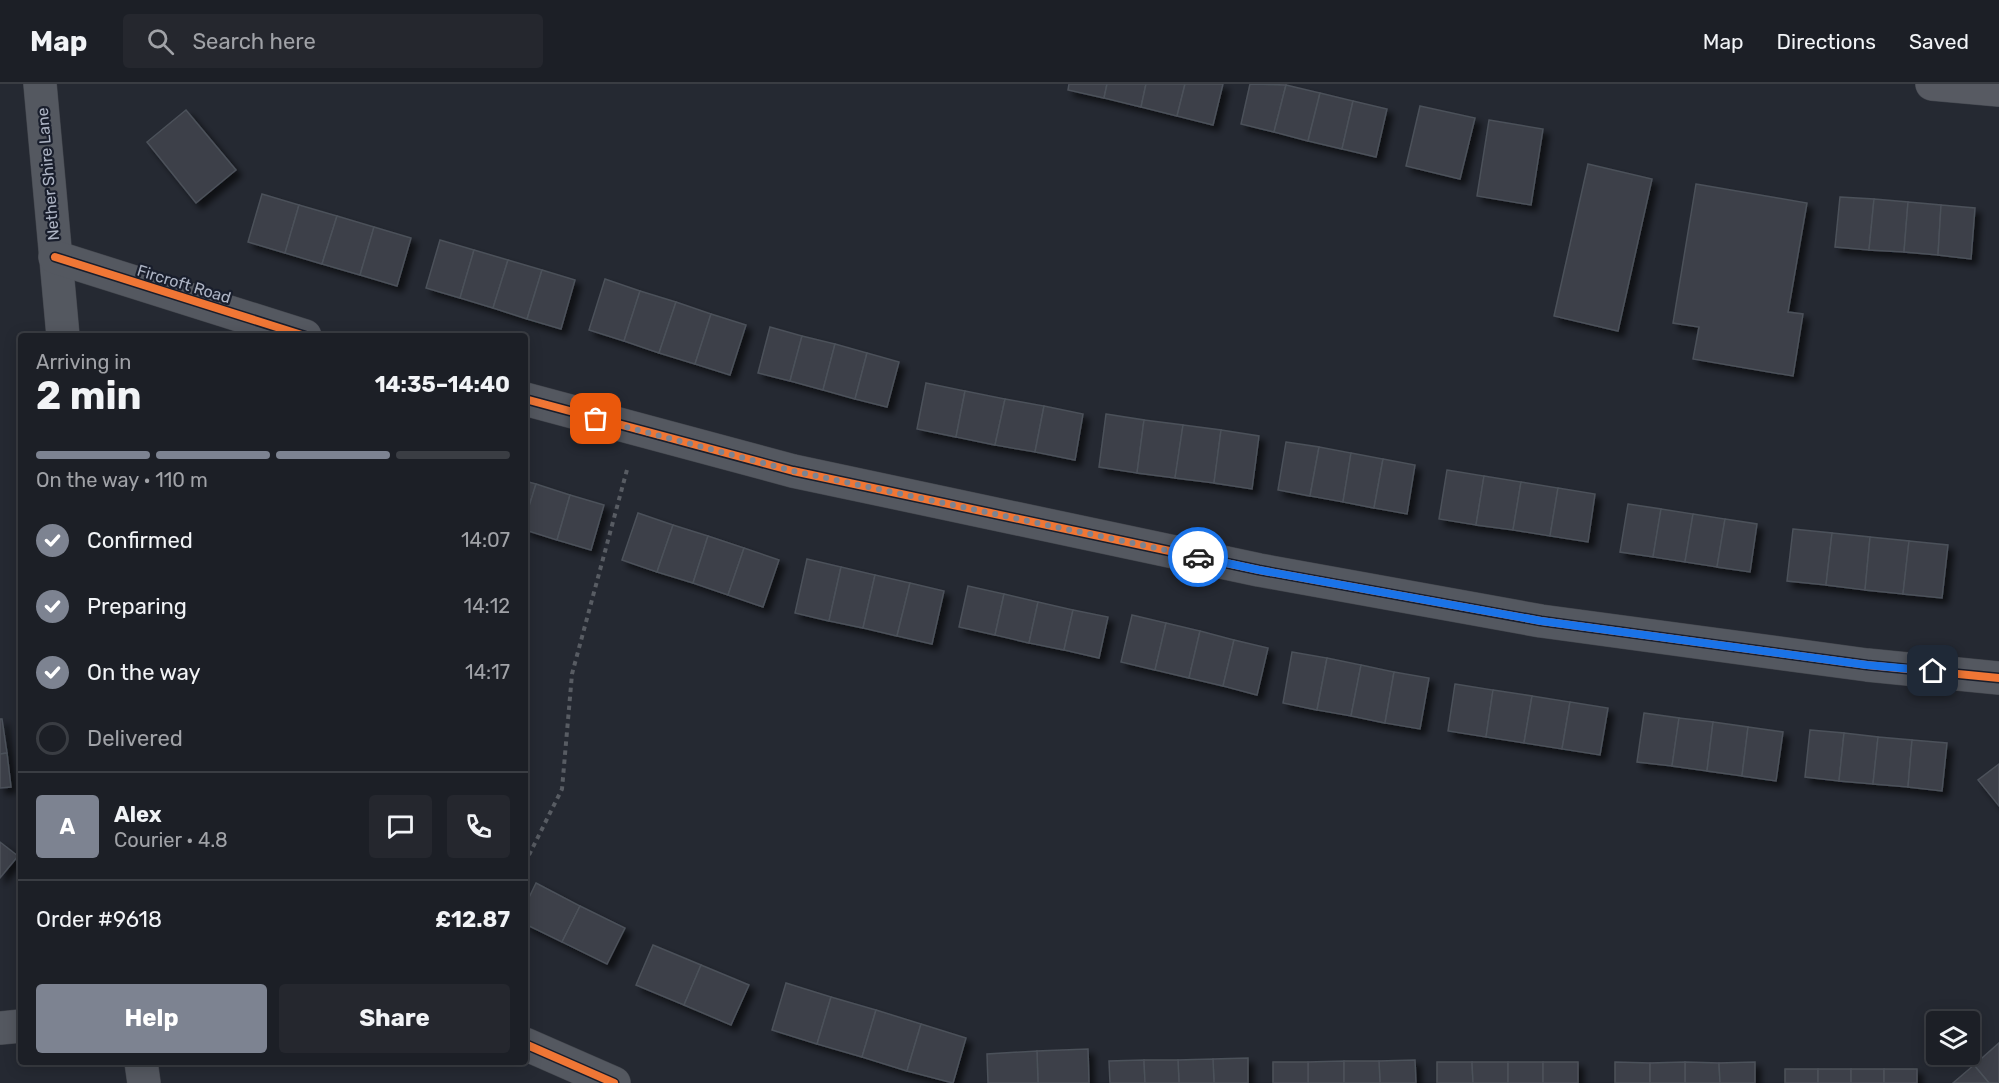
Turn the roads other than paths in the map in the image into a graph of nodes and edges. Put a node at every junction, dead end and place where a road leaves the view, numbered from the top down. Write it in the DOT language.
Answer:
graph roads {
  1 [pos="40,84"];
  2 [pos="1932,84"];
  3 [pos="1999,90"];
  4 [pos="55,257"];
  5 [pos="63,333"];
  6 [pos="295,333"];
  7 [pos="528,400"];
  8 [pos="1999,678"];
  9 [pos="18,1026"];
  10 [pos="0,1028"];
  11 [pos="528,1045"];
  12 [pos="141,1065"];
  13 [pos="144,1083"];
  14 [pos="614,1083"];
  1 -- 4 [label="street, Nether Shire Lane"];
  2 -- 3 [label="main road"];
  4 -- 5 [label="street, Nether Shire Lane"];
  4 -- 6 [label="street, Fircroft Road"];
  7 -- 8 [label="street"];
  9 -- 10 [label="street"];
  11 -- 14 [label="street"];
  12 -- 13 [label="street"];
}
